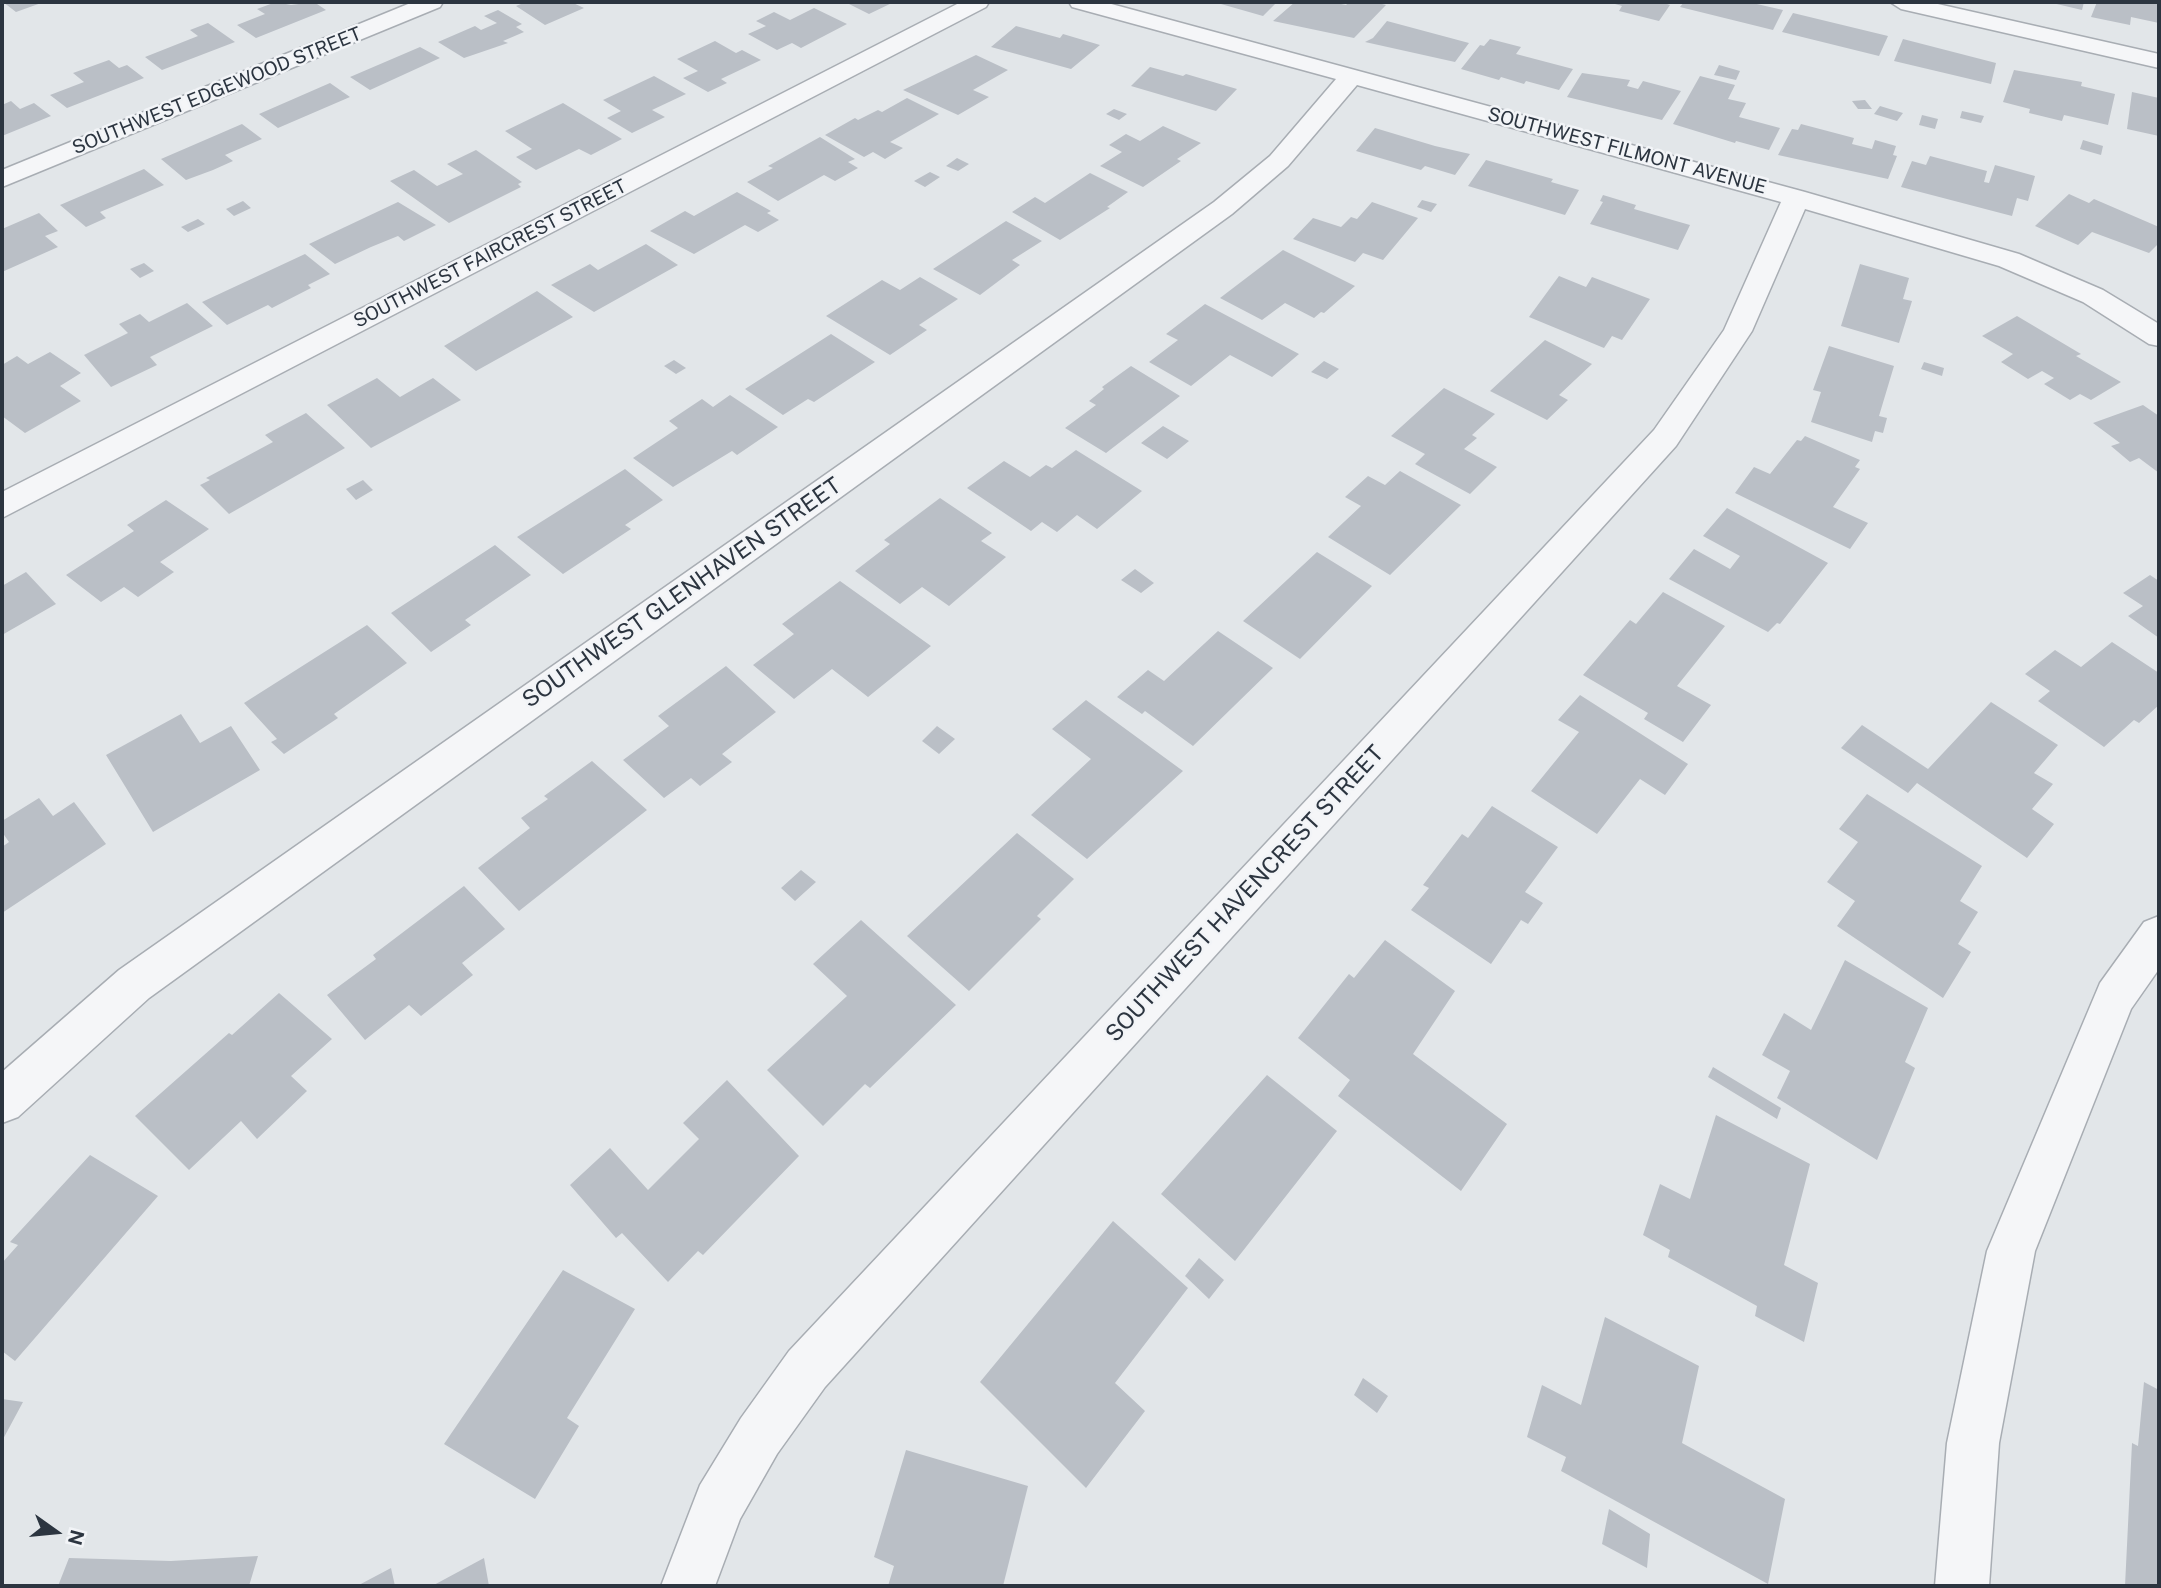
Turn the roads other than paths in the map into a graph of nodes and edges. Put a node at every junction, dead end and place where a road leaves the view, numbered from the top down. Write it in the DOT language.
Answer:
graph roads {
  1 [pos="432,2"];
  2 [pos="978,2"];
  3 [pos="1080,2"];
  4 [pos="1901,2"];
  5 [pos="2159,61"];
  6 [pos="1352,76"];
  7 [pos="2,179"];
  8 [pos="1796,198"];
  9 [pos="2159,337"];
  10 [pos="2,506"];
  11 [pos="2159,935"];
  12 [pos="2,1101"];
  13 [pos="688,1586"];
  14 [pos="1962,1586"];
  1 -- 7 [label="street, SOUTHWEST EDGEWOOD STREET"];
  2 -- 10 [label="street, SOUTHWEST FAIRCREST STREET"];
  3 -- 6 [label="street, SOUTHWEST FILMONT AVENUE"];
  4 -- 5 [label="street"];
  6 -- 8 [label="street, SOUTHWEST FILMONT AVENUE"];
  6 -- 12 [label="street, SOUTHWEST GLENHAVEN STREET"];
  8 -- 9 [label="street, SOUTHWEST FILMONT AVENUE"];
  8 -- 13 [label="street, SOUTHWEST HAVENCREST STREET"];
  11 -- 14 [label="street"];
}
